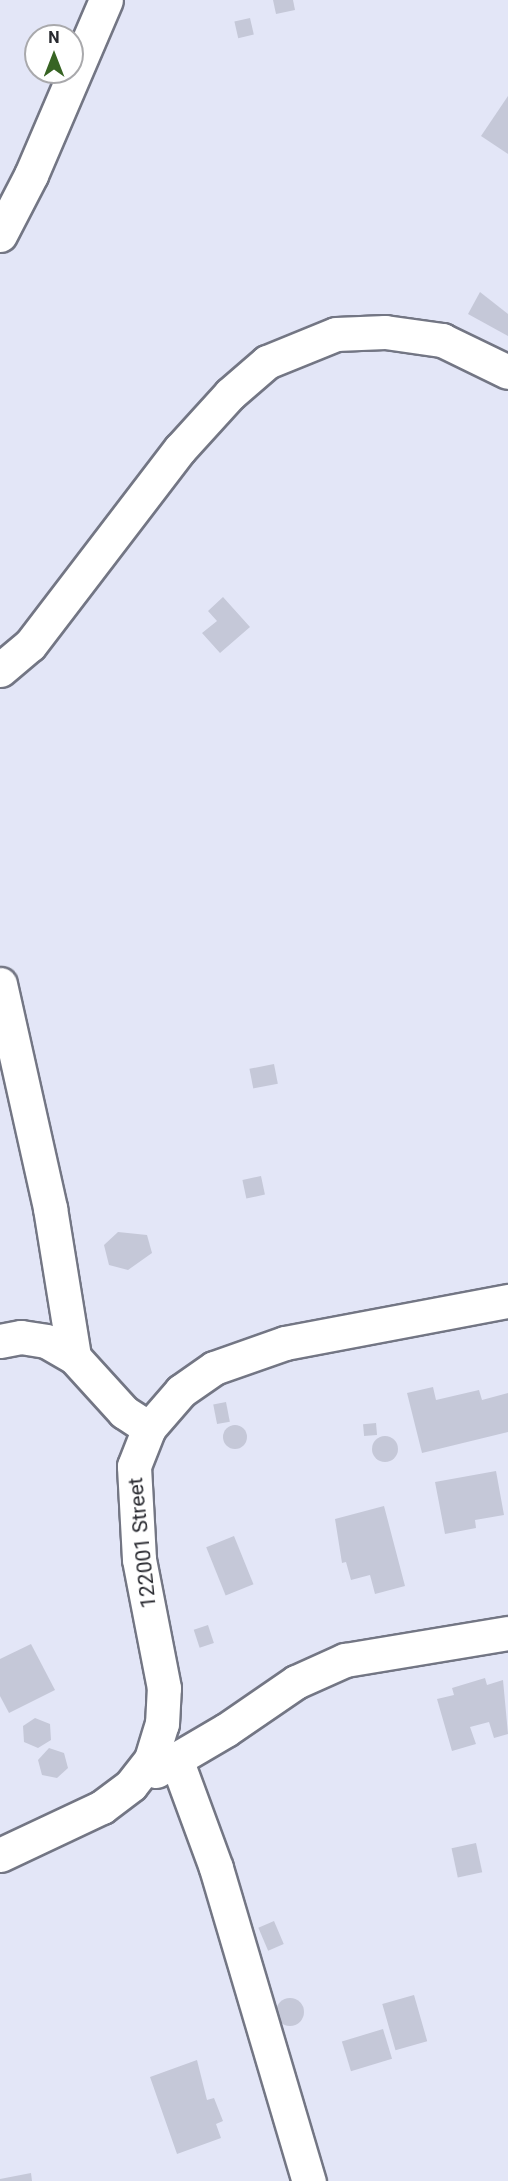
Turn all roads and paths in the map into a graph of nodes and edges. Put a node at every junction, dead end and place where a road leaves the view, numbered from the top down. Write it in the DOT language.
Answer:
graph roads {
  1 [pos="106,0"];
  2 [pos="0,235"];
  3 [pos="508,372"];
  4 [pos="0,670"];
  5 [pos="0,984"];
  6 [pos="508,1301"];
  7 [pos="0,1341"];
  8 [pos="74,1357"];
  9 [pos="149,1428"];
  10 [pos="508,1633"];
  11 [pos="176,1759"];
  12 [pos="131,1785"];
  13 [pos="0,1855"];
  14 [pos="309,2181"];
  1 -- 2 [label="street"];
  3 -- 4 [label="street"];
  5 -- 8 [label="street"];
  6 -- 9 [label="street, 122001 Street"];
  7 -- 8 [label="street"];
  8 -- 9 [label="street"];
  9 -- 12 [label="street, 122001 Street"];
  10 -- 11 [label="street"];
  11 -- 12 [label="street"];
  11 -- 14 [label="street"];
  12 -- 13 [label="street, 122001 Street"];
}
